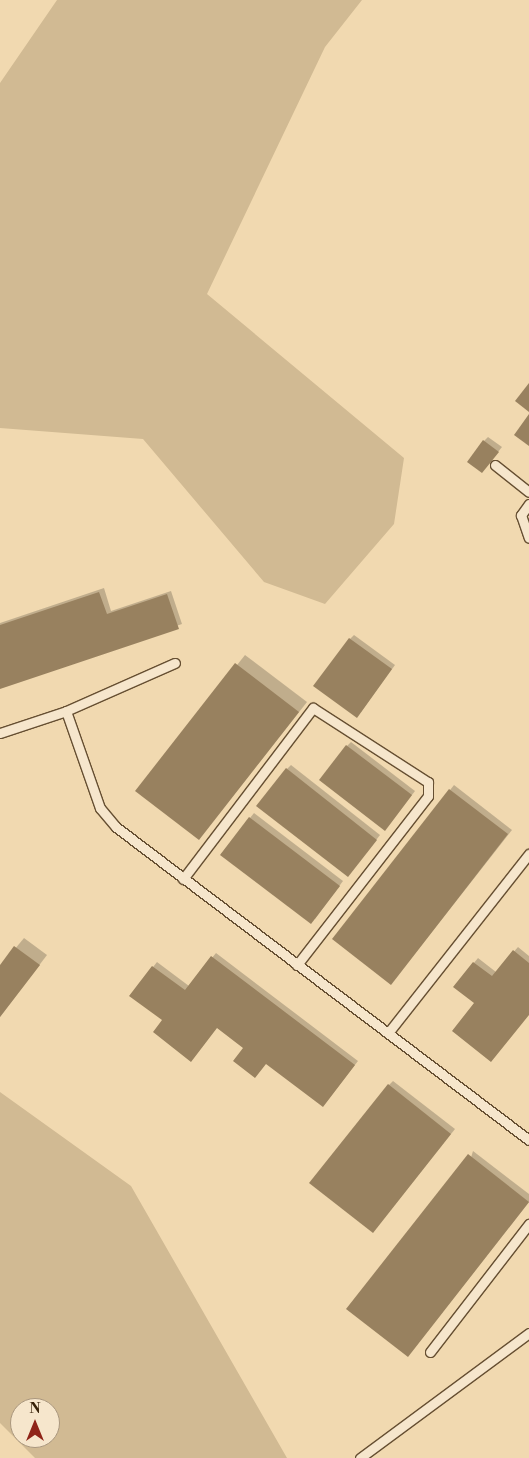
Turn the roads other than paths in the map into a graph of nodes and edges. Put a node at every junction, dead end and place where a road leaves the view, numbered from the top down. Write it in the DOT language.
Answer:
graph roads {
  1 [pos="495,465"];
  2 [pos="529,492"];
  3 [pos="529,504"];
  4 [pos="529,538"];
  5 [pos="175,663"];
  6 [pos="66,711"];
  7 [pos="0,733"];
  8 [pos="529,854"];
  9 [pos="183,880"];
  10 [pos="297,965"];
  11 [pos="388,1033"];
  12 [pos="529,1140"];
  13 [pos="529,1224"];
  14 [pos="529,1333"];
  15 [pos="430,1352"];
  16 [pos="360,1458"];
  1 -- 2 [label="lane"];
  3 -- 4 [label="lane"];
  5 -- 6 [label="lane"];
  6 -- 7 [label="lane"];
  6 -- 9 [label="lane"];
  8 -- 11 [label="lane"];
  9 -- 10 [label="lane"];
  9 -- 10 [label="lane"];
  10 -- 11 [label="lane"];
  11 -- 12 [label="lane"];
  13 -- 15 [label="lane"];
  14 -- 16 [label="lane"];
}
